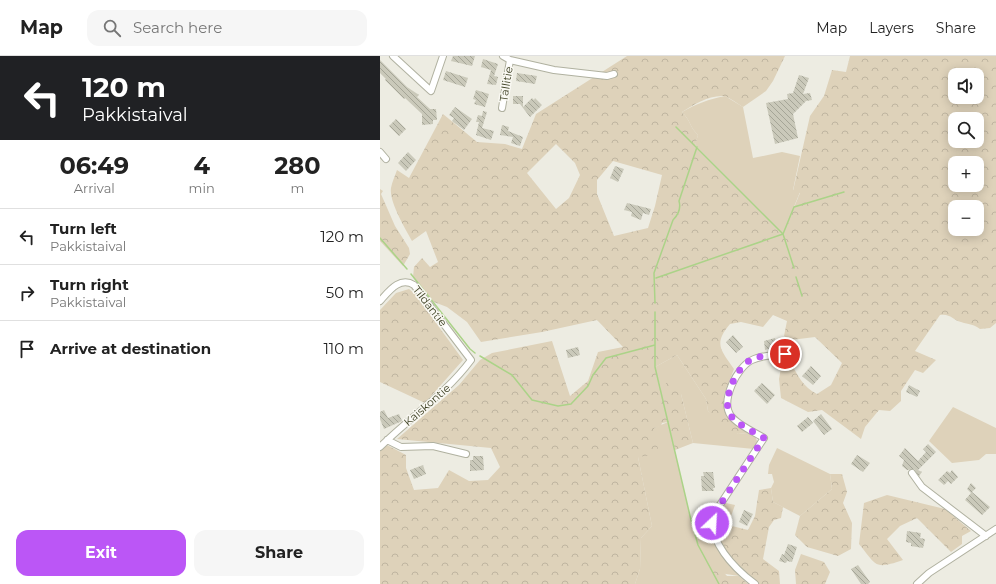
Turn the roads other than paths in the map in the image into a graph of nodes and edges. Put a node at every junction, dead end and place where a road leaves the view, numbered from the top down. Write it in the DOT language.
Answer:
graph roads {
  1 [pos="393,56"];
  2 [pos="442,56"];
  3 [pos="503,56"];
  4 [pos="510,60"];
  5 [pos="614,74"];
  6 [pos="502,108"];
  7 [pos="380,152"];
  8 [pos="386,159"];
  9 [pos="380,301"];
  10 [pos="785,354"];
  11 [pos="471,360"];
  12 [pos="387,440"];
  13 [pos="380,447"];
  14 [pos="466,454"];
  15 [pos="912,473"];
  16 [pos="996,529"];
  17 [pos="986,536"];
  18 [pos="755,584"];
  19 [pos="917,584"];
  1 -- 2 [label="street"];
  3 -- 4 [label="street"];
  4 -- 5 [label="street"];
  4 -- 6 [label="street, Tallitie"];
  7 -- 8 [label="street"];
  9 -- 11 [label="street, Tildantie"];
  10 -- 18 [label="street"];
  11 -- 12 [label="street, Kaiskontie"];
  12 -- 13 [label="street, Kaiskontie"];
  12 -- 14 [label="street"];
  15 -- 17 [label="street"];
  16 -- 17 [label="street"];
  17 -- 19 [label="street"];
}
